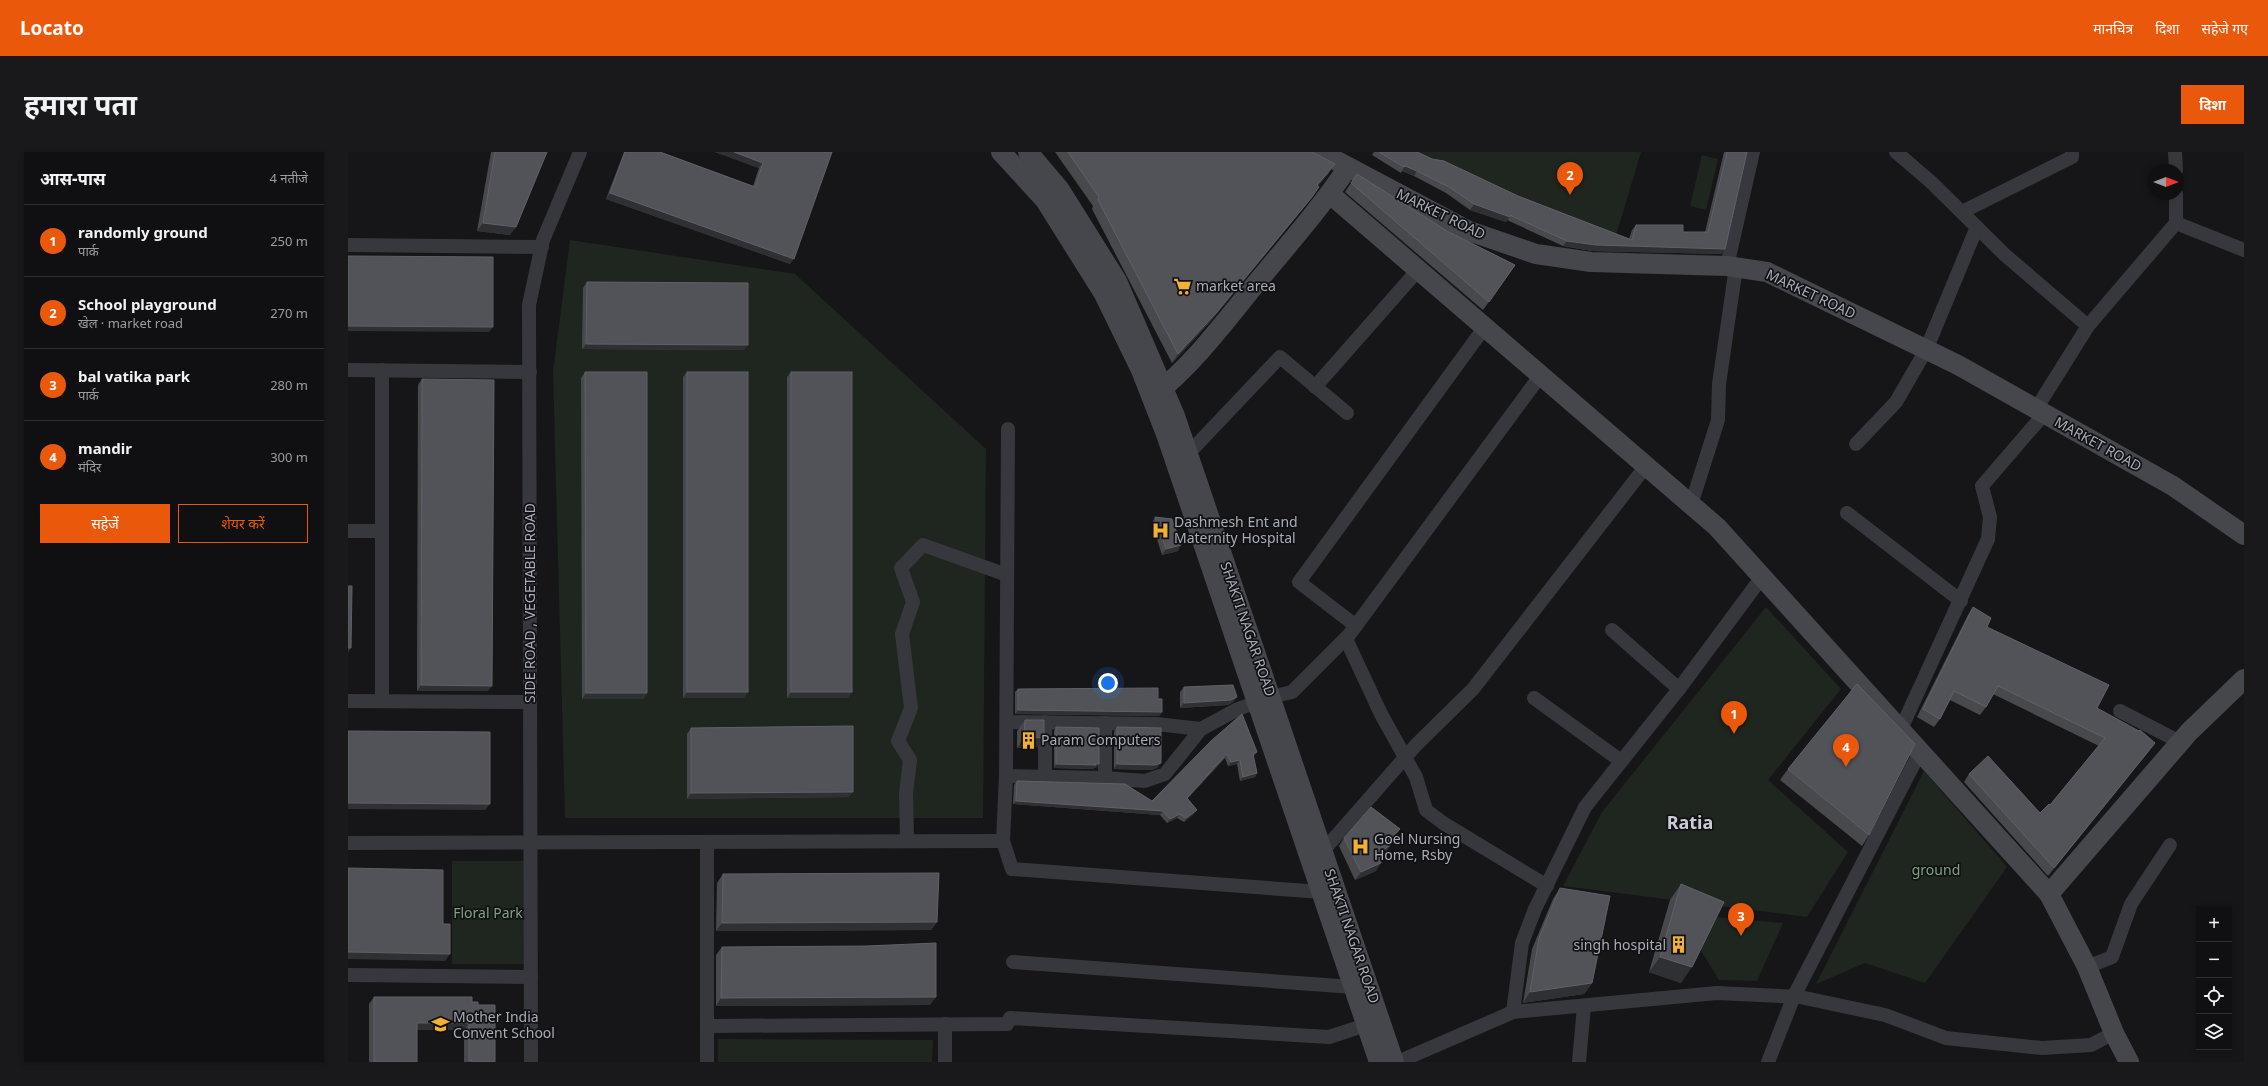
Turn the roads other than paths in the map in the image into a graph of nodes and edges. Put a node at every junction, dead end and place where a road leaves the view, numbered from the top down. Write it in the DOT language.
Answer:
graph roads {
  1 [pos="580,152"];
  2 [pos="1001,152"];
  3 [pos="1028,152"];
  4 [pos="1320,152"];
  5 [pos="1753,152"];
  6 [pos="1896,152"];
  7 [pos="2072,152"];
  8 [pos="2175,152"];
  9 [pos="2176,164"];
  10 [pos="1348,167"];
  11 [pos="1330,194"];
  12 [pos="2176,200"];
  13 [pos="1962,212"];
  14 [pos="2176,223"];
  15 [pos="1977,227"];
  16 [pos="348,245"];
  17 [pos="542,247"];
  18 [pos="2244,250"];
  19 [pos="1731,267"];
  20 [pos="1418,270"];
  21 [pos="2088,326"];
  22 [pos="1484,328"];
  23 [pos="1926,350"];
  24 [pos="348,370"];
  25 [pos="382,370"];
  26 [pos="530,372"];
  27 [pos="1540,376"];
  28 [pos="1315,387"];
  29 [pos="1158,392"];
  30 [pos="2040,412"];
  31 [pos="1347,413"];
  32 [pos="1008,429"];
  33 [pos="1856,444"];
  34 [pos="1188,454"];
  35 [pos="1646,466"];
  36 [pos="1691,505"];
  37 [pos="1846,514"];
  38 [pos="348,531"];
  39 [pos="382,531"];
  40 [pos="2244,535"];
  41 [pos="1008,575"];
  42 [pos="1762,577"];
  43 [pos="1961,601"];
  44 [pos="1356,626"];
  45 [pos="1612,630"];
  46 [pos="1346,639"];
  47 [pos="2244,679"];
  48 [pos="1679,688"];
  49 [pos="1534,698"];
  50 [pos="1264,699"];
  51 [pos="348,701"];
  52 [pos="382,701"];
  53 [pos="530,702"];
  54 [pos="2120,711"];
  55 [pos="1007,722"];
  56 [pos="1045,722"];
  57 [pos="1105,723"];
  58 [pos="1200,729"];
  59 [pos="1900,731"];
  60 [pos="2180,742"];
  61 [pos="1920,752"];
  62 [pos="1404,758"];
  63 [pos="1621,761"];
  64 [pos="1006,776"];
  65 [pos="1045,777"];
  66 [pos="1105,778"];
  67 [pos="906,841"];
  68 [pos="1002,841"];
  69 [pos="531,842"];
  70 [pos="707,842"];
  71 [pos="348,843"];
  72 [pos="2170,845"];
  73 [pos="1323,851"];
  74 [pos="1546,886"];
  75 [pos="1321,892"];
  76 [pos="2049,894"];
  77 [pos="1013,962"];
  78 [pos="2087,967"];
  79 [pos="348,975"];
  80 [pos="531,978"];
  81 [pos="1353,987"];
  82 [pos="1794,996"];
  83 [pos="1584,1006"];
  84 [pos="1513,1012"];
  85 [pos="945,1024"];
  86 [pos="707,1026"];
  87 [pos="1366,1026"];
  88 [pos="2114,1033"];
  89 [pos="531,1062"];
  90 [pos="707,1062"];
  91 [pos="945,1062"];
  92 [pos="1379,1062"];
  93 [pos="1394,1062"];
  94 [pos="1398,1062"];
  95 [pos="1579,1062"];
  96 [pos="1768,1062"];
  97 [pos="2129,1062"];
  1 -- 17 [label="street, SIDE ROAD , VEGETABLE ROAD"];
  2 -- 29 [label="street"];
  3 -- 29 [label="street, SHAKTI NAGAR ROAD"];
  4 -- 10 [label="street, MARKET ROAD"];
  5 -- 19 [label="street"];
  6 -- 13 [label="street"];
  7 -- 13 [label="street"];
  8 -- 9 [label="street"];
  10 -- 11 [label="street"];
  10 -- 19 [label="street, MARKET ROAD"];
  11 -- 20 [label="street"];
  11 -- 29 [label="street"];
  12 -- 14 [label="street"];
  13 -- 15 [label="street"];
  14 -- 18 [label="street"];
  14 -- 21 [label="street"];
  15 -- 21 [label="street"];
  15 -- 23 [label="street"];
  16 -- 17 [label="street"];
  17 -- 26 [label="street, SIDE ROAD , VEGETABLE ROAD"];
  19 -- 23 [label="street, MARKET ROAD"];
  19 -- 36 [label="street"];
  20 -- 22 [label="street"];
  20 -- 28 [label="street"];
  21 -- 30 [label="street"];
  22 -- 27 [label="street"];
  22 -- 44 [label="street"];
  23 -- 30 [label="street, MARKET ROAD"];
  23 -- 33 [label="street"];
  24 -- 25 [label="street"];
  25 -- 26 [label="street"];
  25 -- 39 [label="street"];
  26 -- 53 [label="street, SIDE ROAD , VEGETABLE ROAD"];
  27 -- 35 [label="street"];
  27 -- 44 [label="street"];
  28 -- 31 [label="street"];
  28 -- 34 [label="street"];
  29 -- 34 [label="street, SHAKTI NAGAR ROAD"];
  29 -- 50 [label="street"];
  30 -- 40 [label="street, MARKET ROAD"];
  30 -- 43 [label="street"];
  32 -- 41 [label="street"];
  34 -- 50 [label="street, SHAKTI NAGAR ROAD"];
  35 -- 36 [label="street"];
  35 -- 62 [label="street"];
  36 -- 42 [label="street"];
  37 -- 43 [label="street"];
  38 -- 39 [label="street"];
  39 -- 52 [label="street"];
  41 -- 55 [label="street"];
  41 -- 67 [label="street"];
  42 -- 48 [label="street"];
  42 -- 59 [label="street"];
  43 -- 59 [label="street"];
  44 -- 46 [label="street"];
  45 -- 48 [label="street"];
  46 -- 50 [label="street"];
  46 -- 62 [label="street"];
  47 -- 60 [label="street"];
  48 -- 63 [label="street"];
  49 -- 63 [label="street"];
  50 -- 58 [label="street"];
  50 -- 73 [label="street, SHAKTI NAGAR ROAD"];
  50 -- 75 [label="street"];
  51 -- 52 [label="street"];
  52 -- 53 [label="street"];
  53 -- 69 [label="street, SIDE ROAD , VEGETABLE ROAD"];
  54 -- 60 [label="street"];
  55 -- 56 [label="street"];
  55 -- 64 [label="street"];
  56 -- 57 [label="street"];
  56 -- 65 [label="street"];
  57 -- 58 [label="street"];
  57 -- 66 [label="street"];
  58 -- 66 [label="street"];
  59 -- 61 [label="street"];
  60 -- 76 [label="street"];
  61 -- 76 [label="street"];
  61 -- 82 [label="street"];
  62 -- 73 [label="street"];
  62 -- 74 [label="street"];
  63 -- 74 [label="street"];
  64 -- 65 [label="street"];
  64 -- 68 [label="street"];
  65 -- 66 [label="street"];
  67 -- 68 [label="street"];
  67 -- 70 [label="street"];
  68 -- 75 [label="street"];
  69 -- 70 [label="street"];
  69 -- 71 [label="street"];
  69 -- 80 [label="street, SIDE ROAD , VEGETABLE ROAD"];
  70 -- 86 [label="street"];
  72 -- 78 [label="street"];
  73 -- 93 [label="street, SHAKTI NAGAR ROAD"];
  74 -- 84 [label="street"];
  75 -- 81 [label="street"];
  76 -- 78 [label="street"];
  77 -- 81 [label="street"];
  78 -- 88 [label="street"];
  79 -- 80 [label="street"];
  80 -- 89 [label="street, SIDE ROAD , VEGETABLE ROAD"];
  81 -- 87 [label="street"];
  82 -- 83 [label="street"];
  82 -- 88 [label="street"];
  82 -- 96 [label="street"];
  83 -- 84 [label="street"];
  83 -- 95 [label="street"];
  84 -- 94 [label="street"];
  85 -- 86 [label="street"];
  85 -- 87 [label="street"];
  85 -- 91 [label="street"];
  86 -- 90 [label="street"];
  87 -- 92 [label="street"];
  88 -- 97 [label="street"];
}
